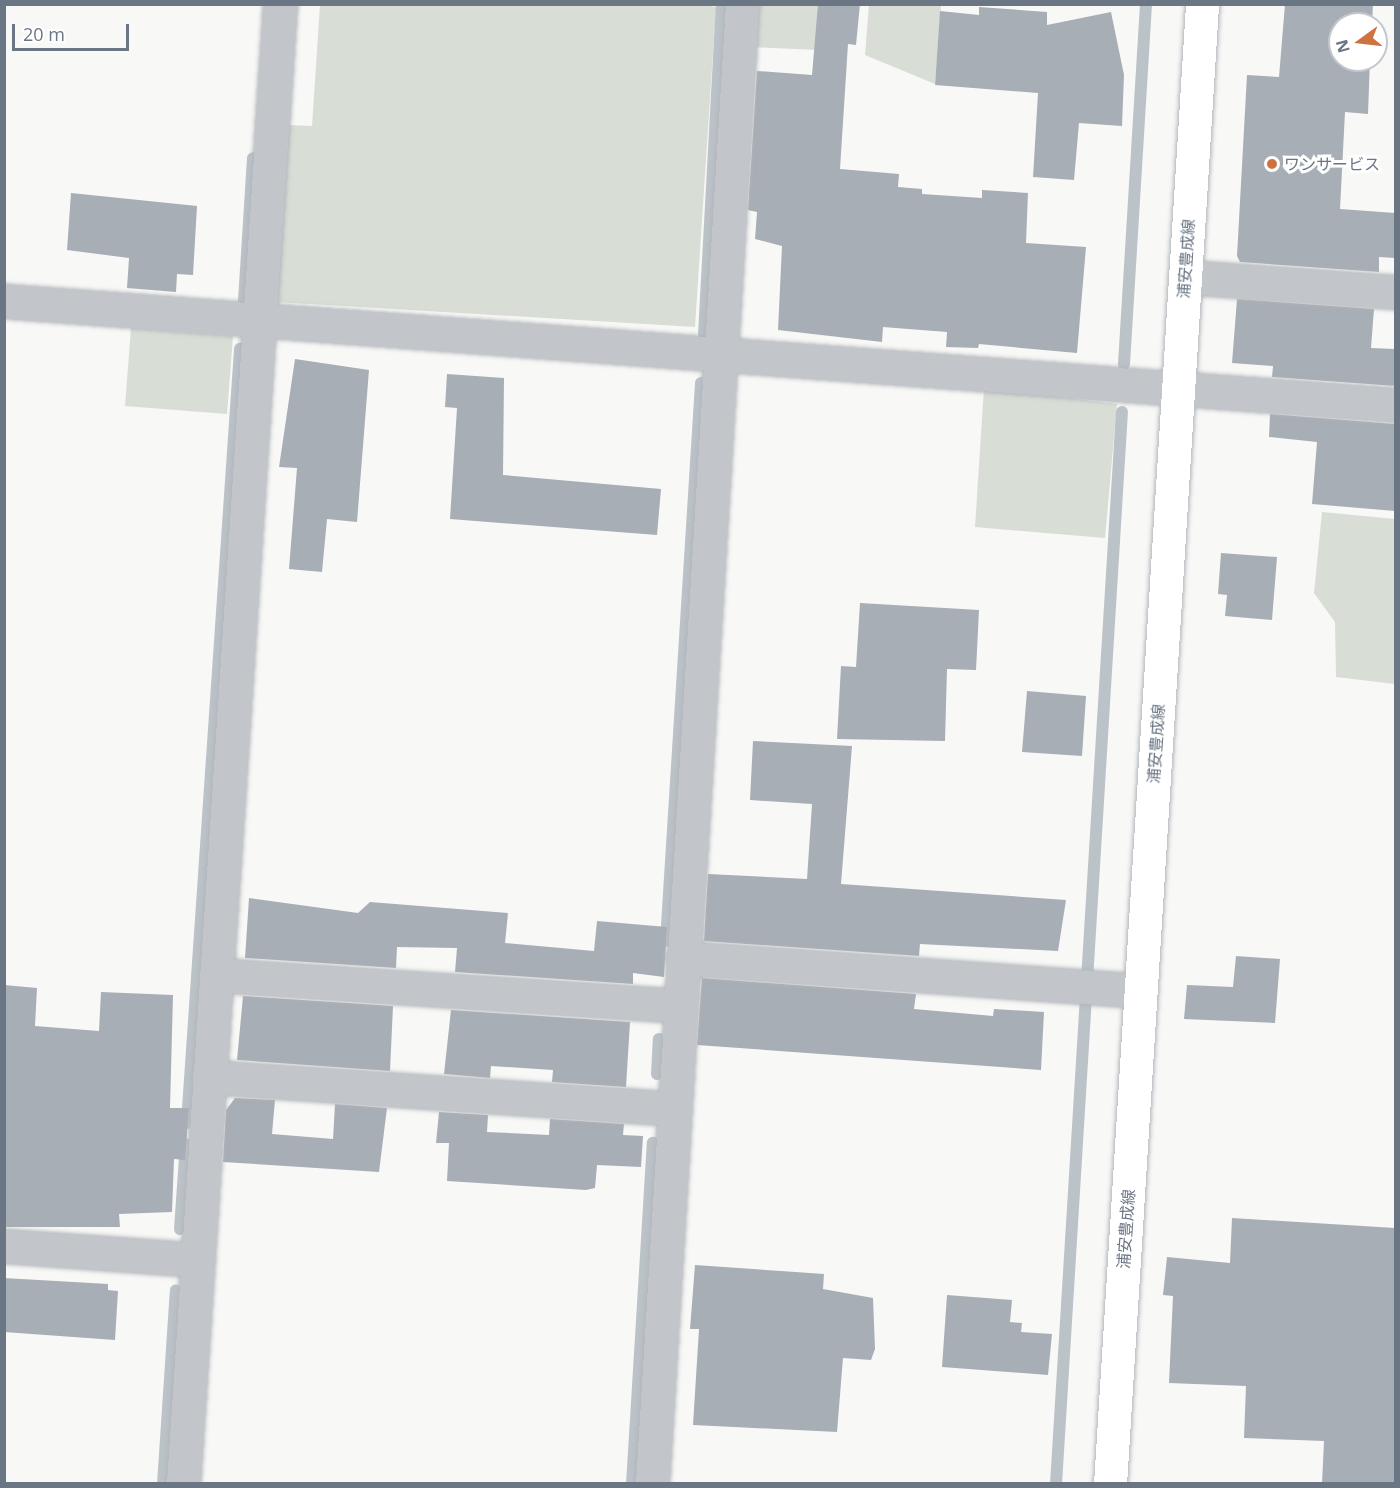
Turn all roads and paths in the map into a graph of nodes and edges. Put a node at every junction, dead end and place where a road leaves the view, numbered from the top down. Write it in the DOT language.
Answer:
graph roads {
  1 [pos="280,4"];
  2 [pos="742,4"];
  3 [pos="1202,4"];
  4 [pos="1185,277"];
  5 [pos="1395,292"];
  6 [pos="4,301"];
  7 [pos="258,321"];
  8 [pos="719,355"];
  9 [pos="1178,393"];
  10 [pos="1395,405"];
  11 [pos="682,958"];
  12 [pos="216,975"];
  13 [pos="1141,991"];
  14 [pos="679,1006"];
  15 [pos="209,1077"];
  16 [pos="673,1109"];
  17 [pos="4,1246"];
  18 [pos="197,1260"];
  19 [pos="183,1484"];
  20 [pos="652,1484"];
  21 [pos="1110,1484"];
  1 -- 7 [label="street"];
  2 -- 8 [label="street"];
  3 -- 4 [label="main road, 浦安豊成線"];
  4 -- 5 [label="street"];
  4 -- 9 [label="main road, 浦安豊成線"];
  6 -- 7 [label="street"];
  7 -- 8 [label="street"];
  7 -- 12 [label="street"];
  8 -- 9 [label="street"];
  8 -- 11 [label="street"];
  9 -- 10 [label="street"];
  9 -- 13 [label="main road, 浦安豊成線"];
  11 -- 13 [label="street"];
  11 -- 14 [label="street"];
  12 -- 14 [label="street"];
  12 -- 15 [label="street"];
  13 -- 21 [label="main road, 浦安豊成線"];
  14 -- 16 [label="street"];
  15 -- 16 [label="street"];
  15 -- 18 [label="street"];
  16 -- 20 [label="street"];
  17 -- 18 [label="street"];
  18 -- 19 [label="street"];
}
